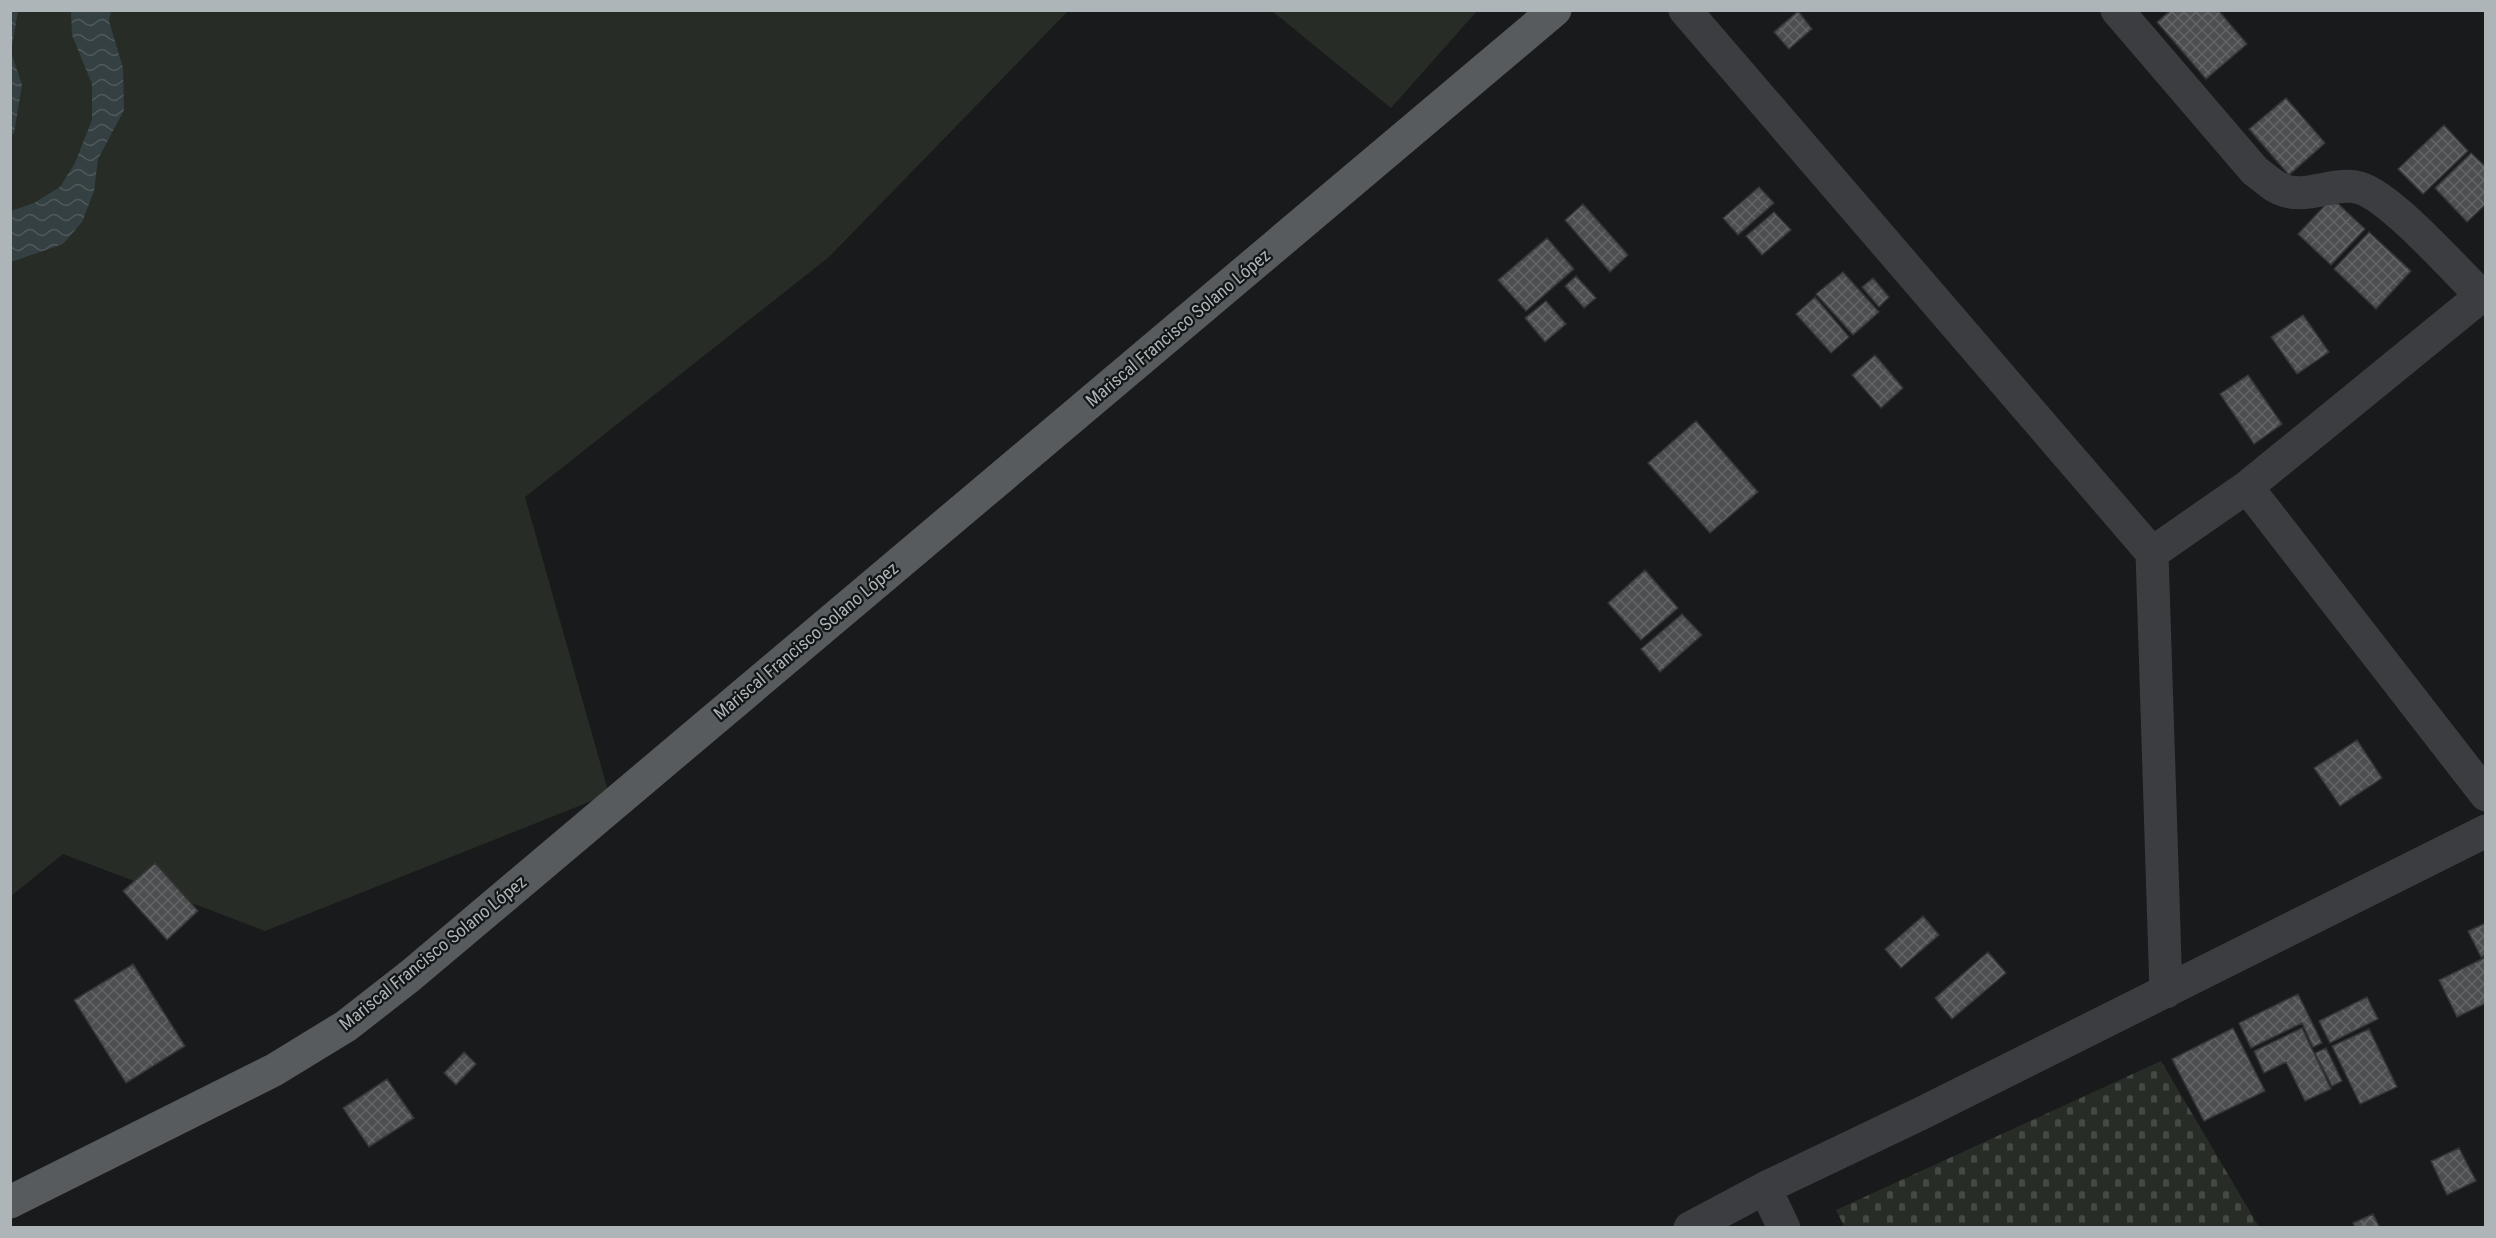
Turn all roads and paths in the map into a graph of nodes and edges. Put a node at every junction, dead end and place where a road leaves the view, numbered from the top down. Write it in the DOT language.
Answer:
graph roads {
  1 [pos="1555,10"];
  2 [pos="1685,10"];
  3 [pos="2117,10"];
  4 [pos="2483,294"];
  5 [pos="2247,487"];
  6 [pos="2152,553"];
  7 [pos="2486,795"];
  8 [pos="2486,831"];
  9 [pos="2166,992"];
  10 [pos="1764,1188"];
  11 [pos="10,1202"];
  12 [pos="1690,1227"];
  13 [pos="1784,1227"];
  1 -- 11 [label="main road, Mariscal Francisco Solano López"];
  2 -- 6 [label="street"];
  3 -- 4 [label="street"];
  4 -- 5 [label="street"];
  5 -- 6 [label="street"];
  5 -- 7 [label="street"];
  6 -- 9 [label="street"];
  8 -- 9 [label="street"];
  9 -- 10 [label="street"];
  10 -- 12 [label="street"];
  10 -- 13 [label="street"];
}
